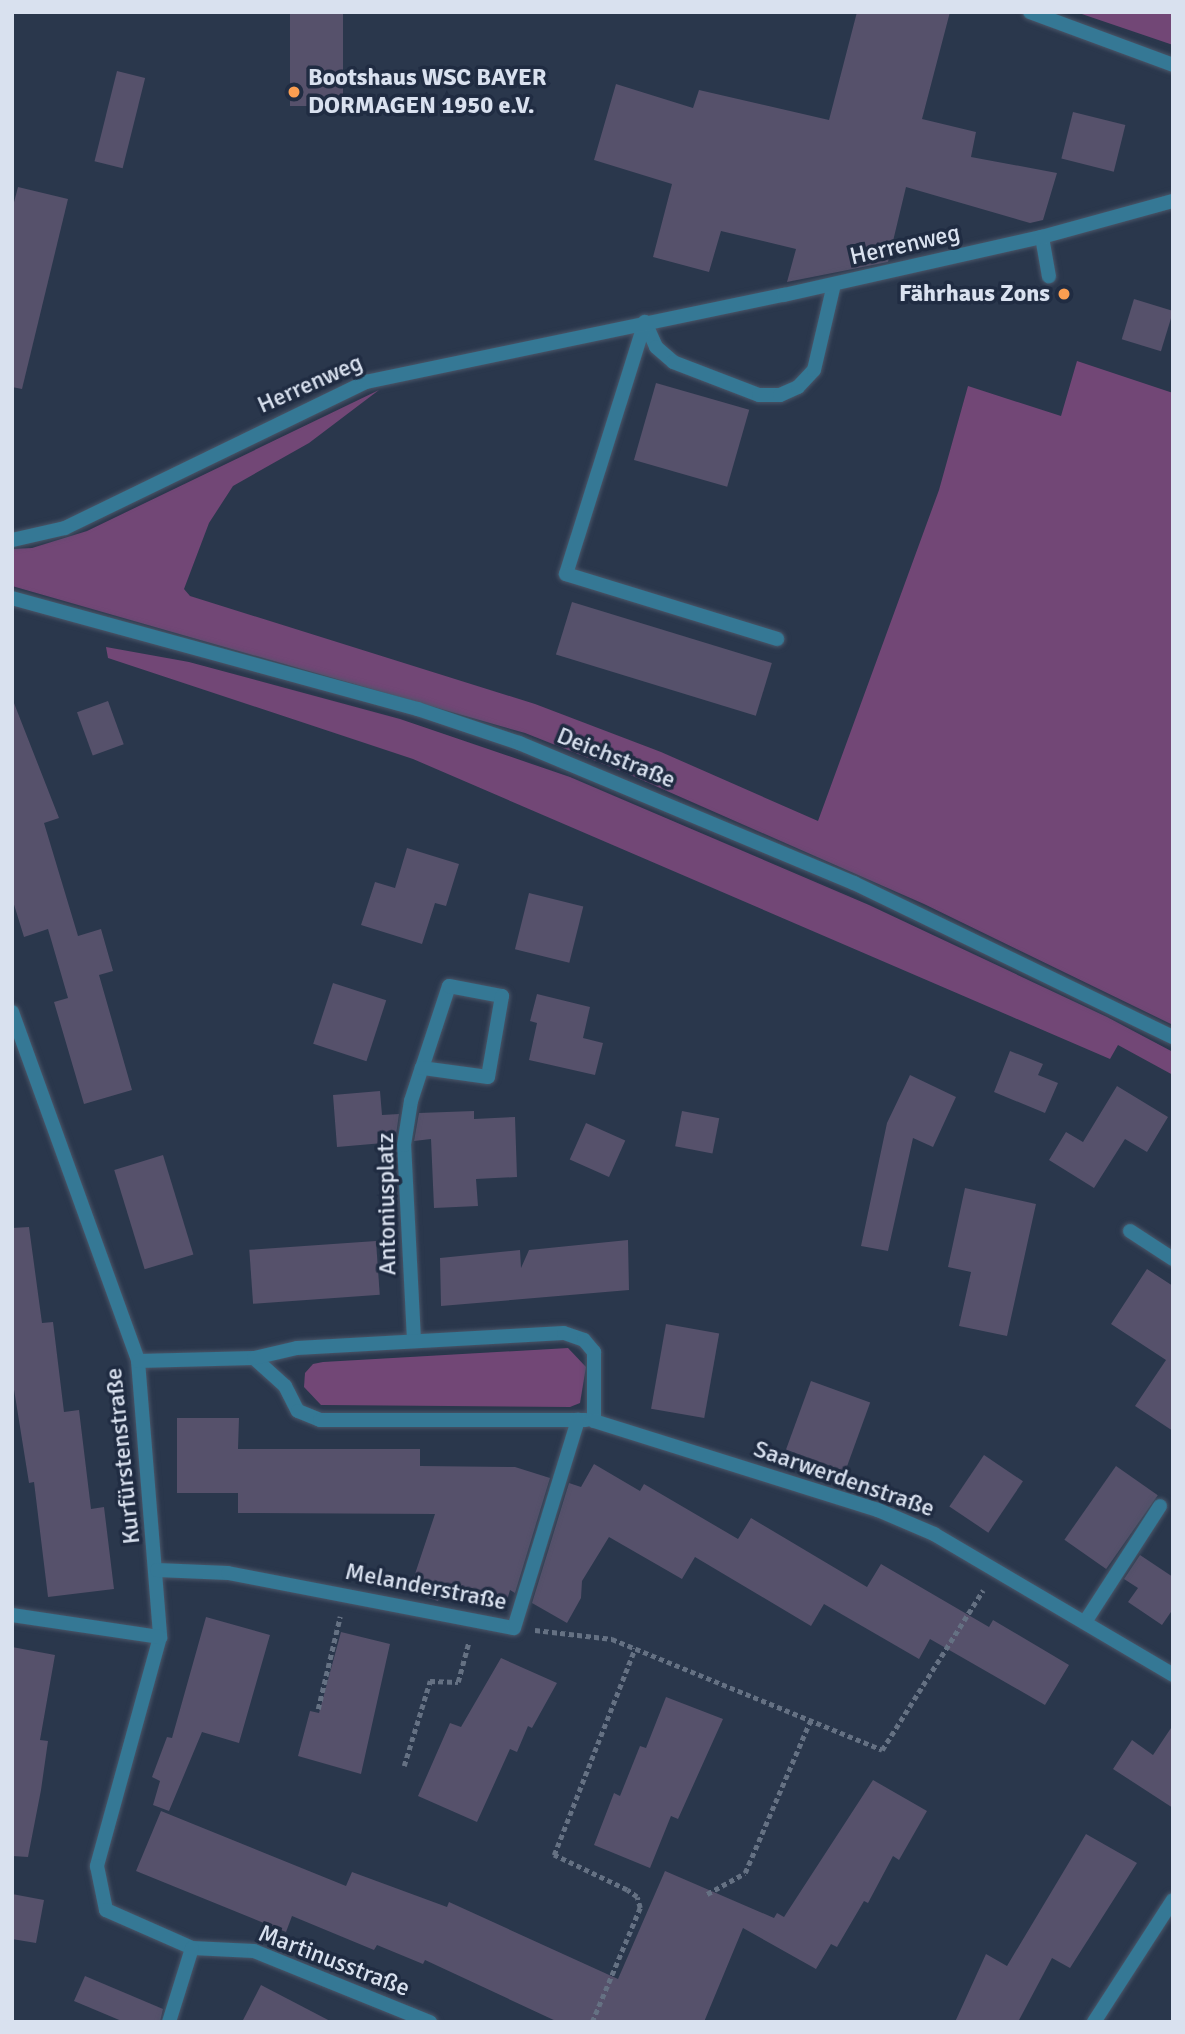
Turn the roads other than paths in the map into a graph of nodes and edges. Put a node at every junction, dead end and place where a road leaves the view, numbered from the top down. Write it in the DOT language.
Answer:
graph roads {
  1 [pos="1030,12"];
  2 [pos="1173,65"];
  3 [pos="1173,201"];
  4 [pos="1042,237"];
  5 [pos="1049,276"];
  6 [pos="834,284"];
  7 [pos="645,321"];
  8 [pos="12,540"];
  9 [pos="12,598"];
  10 [pos="777,639"];
  11 [pos="12,1012"];
  12 [pos="1173,1037"];
  13 [pos="422,1068"];
  14 [pos="1130,1231"];
  15 [pos="1173,1259"];
  16 [pos="414,1340"];
  17 [pos="254,1358"];
  18 [pos="138,1361"];
  19 [pos="578,1420"];
  20 [pos="594,1421"];
  21 [pos="1160,1506"];
  22 [pos="157,1570"];
  23 [pos="12,1615"];
  24 [pos="1085,1622"];
  25 [pos="160,1637"];
  26 [pos="1173,1675"];
  27 [pos="97,1866"];
  28 [pos="1173,1900"];
  29 [pos="192,1948"];
  30 [pos="169,2022"];
  31 [pos="430,2022"];
  32 [pos="1094,2022"];
  1 -- 2 [label="street"];
  3 -- 4 [label="street, Herrenweg"];
  4 -- 5 [label="street"];
  4 -- 6 [label="street, Herrenweg"];
  6 -- 7 [label="street, Herrenweg"];
  6 -- 7 [label="street"];
  7 -- 8 [label="street, Herrenweg"];
  7 -- 10 [label="street"];
  9 -- 12 [label="street, Deichstraße"];
  11 -- 18 [label="street, Kurfürstenstraße"];
  13 -- 13 [label="street, Antoniusplatz"];
  13 -- 16 [label="street, Antoniusplatz"];
  14 -- 15 [label="street"];
  16 -- 17 [label="street"];
  16 -- 20 [label="street"];
  17 -- 18 [label="street"];
  17 -- 19 [label="street, Saarwerdenstraße"];
  18 -- 22 [label="street, Kurfürstenstraße"];
  19 -- 20 [label="street, Saarwerdenstraße"];
  19 -- 22 [label="street, Melanderstraße"];
  20 -- 24 [label="street, Saarwerdenstraße"];
  21 -- 24 [label="street"];
  22 -- 25 [label="street, Kurfürstenstraße"];
  23 -- 25 [label="street"];
  24 -- 26 [label="street, Saarwerdenstraße"];
  25 -- 27 [label="street, Kurfürstenstraße"];
  27 -- 29 [label="street, Martinusstraße"];
  28 -- 32 [label="street"];
  29 -- 30 [label="street"];
  29 -- 31 [label="street, Martinusstraße"];
}
